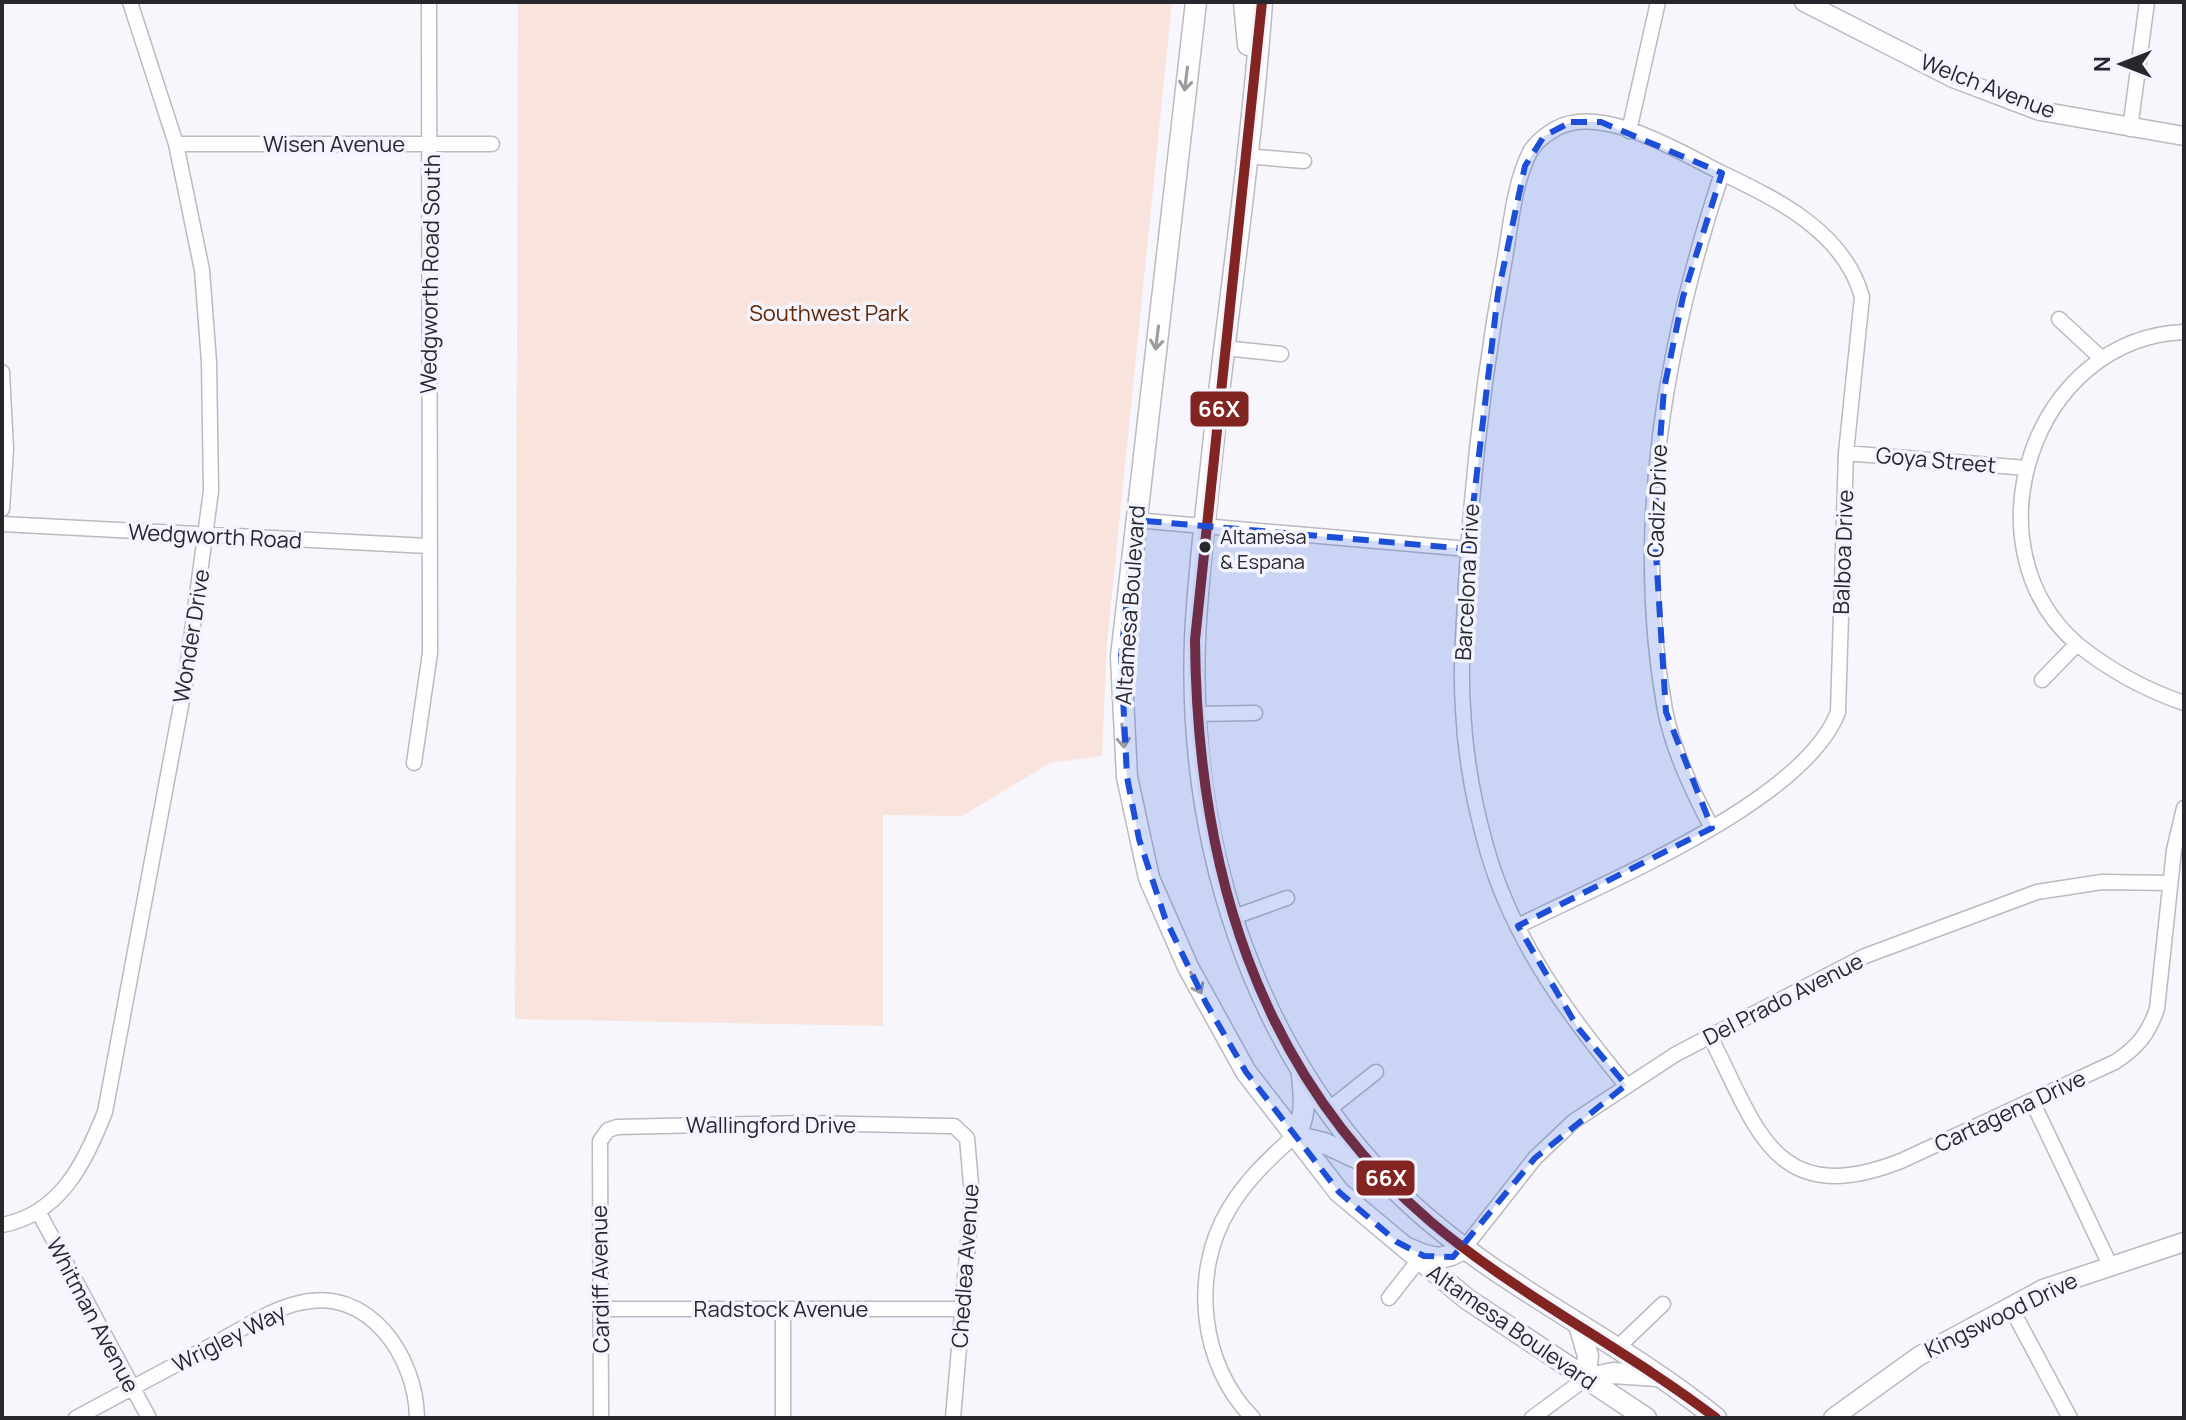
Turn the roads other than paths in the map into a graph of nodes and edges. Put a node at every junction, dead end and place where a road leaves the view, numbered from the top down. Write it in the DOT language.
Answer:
graph roads {
  1 [pos="130,2"];
  2 [pos="429,2"];
  3 [pos="1196,2"];
  4 [pos="1244,2"];
  5 [pos="1262,2"];
  6 [pos="1658,2"];
  7 [pos="1804,2"];
  8 [pos="2147,2"];
  9 [pos="1252,96"];
  10 [pos="2130,129"];
  11 [pos="1629,131"];
  12 [pos="2184,136"];
  13 [pos="176,144"];
  14 [pos="432,144"];
  15 [pos="492,144"];
  16 [pos="1245,156"];
  17 [pos="1304,161"];
  18 [pos="1722,173"];
  19 [pos="2059,319"];
  20 [pos="2184,332"];
  21 [pos="1224,348"];
  22 [pos="1281,354"];
  23 [pos="2102,359"];
  24 [pos="2,372"];
  25 [pos="1846,453"];
  26 [pos="2026,468"];
  27 [pos="2,509"];
  28 [pos="1135,520"];
  29 [pos="2,524"];
  30 [pos="1204,528"];
  31 [pos="206,536"];
  32 [pos="428,546"];
  33 [pos="1468,549"];
  34 [pos="2077,644"];
  35 [pos="2042,680"];
  36 [pos="2184,703"];
  37 [pos="1255,713"];
  38 [pos="1195,714"];
  39 [pos="414,763"];
  40 [pos="2184,808"];
  41 [pos="1712,828"];
  42 [pos="2170,883"];
  43 [pos="1287,898"];
  44 [pos="1231,918"];
  45 [pos="1518,926"];
  46 [pos="1710,1036"];
  47 [pos="1302,1069"];
  48 [pos="1376,1072"];
  49 [pos="1626,1085"];
  50 [pos="2032,1101"];
  51 [pos="1328,1110"];
  52 [pos="948,1126"];
  53 [pos="1294,1136"];
  54 [pos="600,1141"];
  55 [pos="1372,1165"];
  56 [pos="38,1211"];
  57 [pos="2,1225"];
  58 [pos="1397,1242"];
  59 [pos="2184,1242"];
  60 [pos="1465,1247"];
  61 [pos="1418,1261"];
  62 [pos="2110,1265"];
  63 [pos="1389,1298"];
  64 [pos="1467,1299"];
  65 [pos="1663,1304"];
  66 [pos="2010,1306"];
  67 [pos="600,1309"];
  68 [pos="783,1309"];
  69 [pos="962,1309"];
  70 [pos="1579,1325"];
  71 [pos="1617,1348"];
  72 [pos="1658,1376"];
  73 [pos="1585,1379"];
  74 [pos="132,1388"];
  75 [pos="76,1418"];
  76 [pos="149,1418"];
  77 [pos="417,1418"];
  78 [pos="601,1418"];
  79 [pos="783,1418"];
  80 [pos="953,1418"];
  81 [pos="1253,1418"];
  82 [pos="1532,1418"];
  83 [pos="1646,1418"];
  84 [pos="1716,1418"];
  85 [pos="1833,1418"];
  86 [pos="2070,1418"];
  1 -- 13 [label="street, Wonder Drive"];
  2 -- 14 [label="street, Wedgworth Road South"];
  3 -- 28 [label="main road, Altamesa Boulevard, one-way"];
  4 -- 9 [label="main road"];
  5 -- 9 [label="main road, Altamesa Boulevard"];
  6 -- 11 [label="street"];
  7 -- 10 [label="street, Welch Avenue"];
  8 -- 10 [label="street"];
  9 -- 16 [label="main road, Altamesa Boulevard"];
  10 -- 12 [label="street, Welch Avenue"];
  11 -- 18 [label="street, Balboa Drive"];
  11 -- 33 [label="street, Barcelona Drive"];
  13 -- 14 [label="street, Wisen Avenue"];
  13 -- 31 [label="street, Wonder Drive"];
  14 -- 15 [label="street, Wisen Avenue"];
  14 -- 32 [label="street, Wedgworth Road South"];
  16 -- 17 [label="street"];
  16 -- 21 [label="main road, Altamesa Boulevard"];
  18 -- 25 [label="street, Balboa Drive"];
  18 -- 41 [label="street, Cadiz Drive"];
  19 -- 23 [label="street"];
  20 -- 23 [label="street"];
  21 -- 22 [label="street"];
  21 -- 30 [label="main road, Altamesa Boulevard"];
  23 -- 26 [label="street"];
  24 -- 27 [label="street"];
  25 -- 26 [label="street, Goya Street"];
  25 -- 41 [label="street, Balboa Drive"];
  26 -- 34 [label="street"];
  28 -- 30 [label="street"];
  28 -- 53 [label="main road, Altamesa Boulevard, one-way"];
  29 -- 31 [label="street, Wedgworth Road"];
  30 -- 33 [label="street"];
  30 -- 38 [label="main road, Altamesa Boulevard"];
  31 -- 32 [label="street, Wedgworth Road"];
  31 -- 56 [label="street, Wonder Drive"];
  32 -- 39 [label="street, Wedgworth Road South"];
  33 -- 45 [label="street, Barcelona Drive"];
  34 -- 35 [label="street"];
  34 -- 36 [label="street"];
  37 -- 38 [label="street"];
  38 -- 44 [label="main road, Altamesa Boulevard"];
  40 -- 42 [label="street, Cartagena Drive"];
  41 -- 45 [label="street, Balboa Drive"];
  42 -- 46 [label="street, Del Prado Avenue"];
  42 -- 50 [label="street, Cartagena Drive"];
  43 -- 44 [label="street"];
  44 -- 47 [label="main road, Altamesa Boulevard"];
  45 -- 49 [label="street, Barcelona Drive"];
  46 -- 49 [label="street, Del Prado Avenue"];
  46 -- 50 [label="street, Cartagena Drive"];
  47 -- 51 [label="main road, Altamesa Boulevard"];
  47 -- 53 [label="main road"];
  48 -- 51 [label="street"];
  49 -- 60 [label="street, Del Prado Avenue"];
  50 -- 62 [label="street"];
  51 -- 55 [label="main road, Altamesa Boulevard"];
  52 -- 54 [label="street, Wallingford Drive"];
  52 -- 69 [label="street, Chedlea Avenue"];
  53 -- 55 [label="main road"];
  53 -- 58 [label="main road, Altamesa Boulevard"];
  53 -- 81 [label="street"];
  54 -- 67 [label="street, Cardiff Avenue"];
  55 -- 60 [label="main road, Altamesa Boulevard"];
  56 -- 57 [label="street, Wonder Drive"];
  56 -- 74 [label="street, Whitman Avenue"];
  58 -- 60 [label="main road"];
  58 -- 61 [label="main road, Altamesa Boulevard"];
  59 -- 62 [label="street, Kingswood Drive"];
  60 -- 64 [label="main road"];
  60 -- 70 [label="main road, Altamesa Boulevard"];
  61 -- 63 [label="street, Altamesa Boulevard"];
  61 -- 64 [label="main road, Altamesa Boulevard"];
  62 -- 66 [label="street, Kingswood Drive"];
  64 -- 73 [label="main road, Altamesa Boulevard"];
  65 -- 71 [label="street, Altamesa Boulevard"];
  66 -- 85 [label="street, Kingswood Drive"];
  66 -- 86 [label="street"];
  67 -- 68 [label="street, Radstock Avenue"];
  67 -- 78 [label="street, Cardiff Avenue"];
  68 -- 69 [label="street, Radstock Avenue"];
  68 -- 79 [label="street"];
  69 -- 80 [label="street, Chedlea Avenue"];
  70 -- 71 [label="main road, Altamesa Boulevard"];
  70 -- 73 [label="main road"];
  71 -- 72 [label="main road, Altamesa Boulevard"];
  72 -- 73 [label="main road"];
  72 -- 84 [label="main road, Altamesa Boulevard"];
  73 -- 82 [label="street"];
  73 -- 83 [label="main road, Altamesa Boulevard"];
  74 -- 75 [label="street, Wrigley Way"];
  74 -- 76 [label="street, Whitman Avenue"];
  74 -- 77 [label="street, Wrigley Way"];
}
